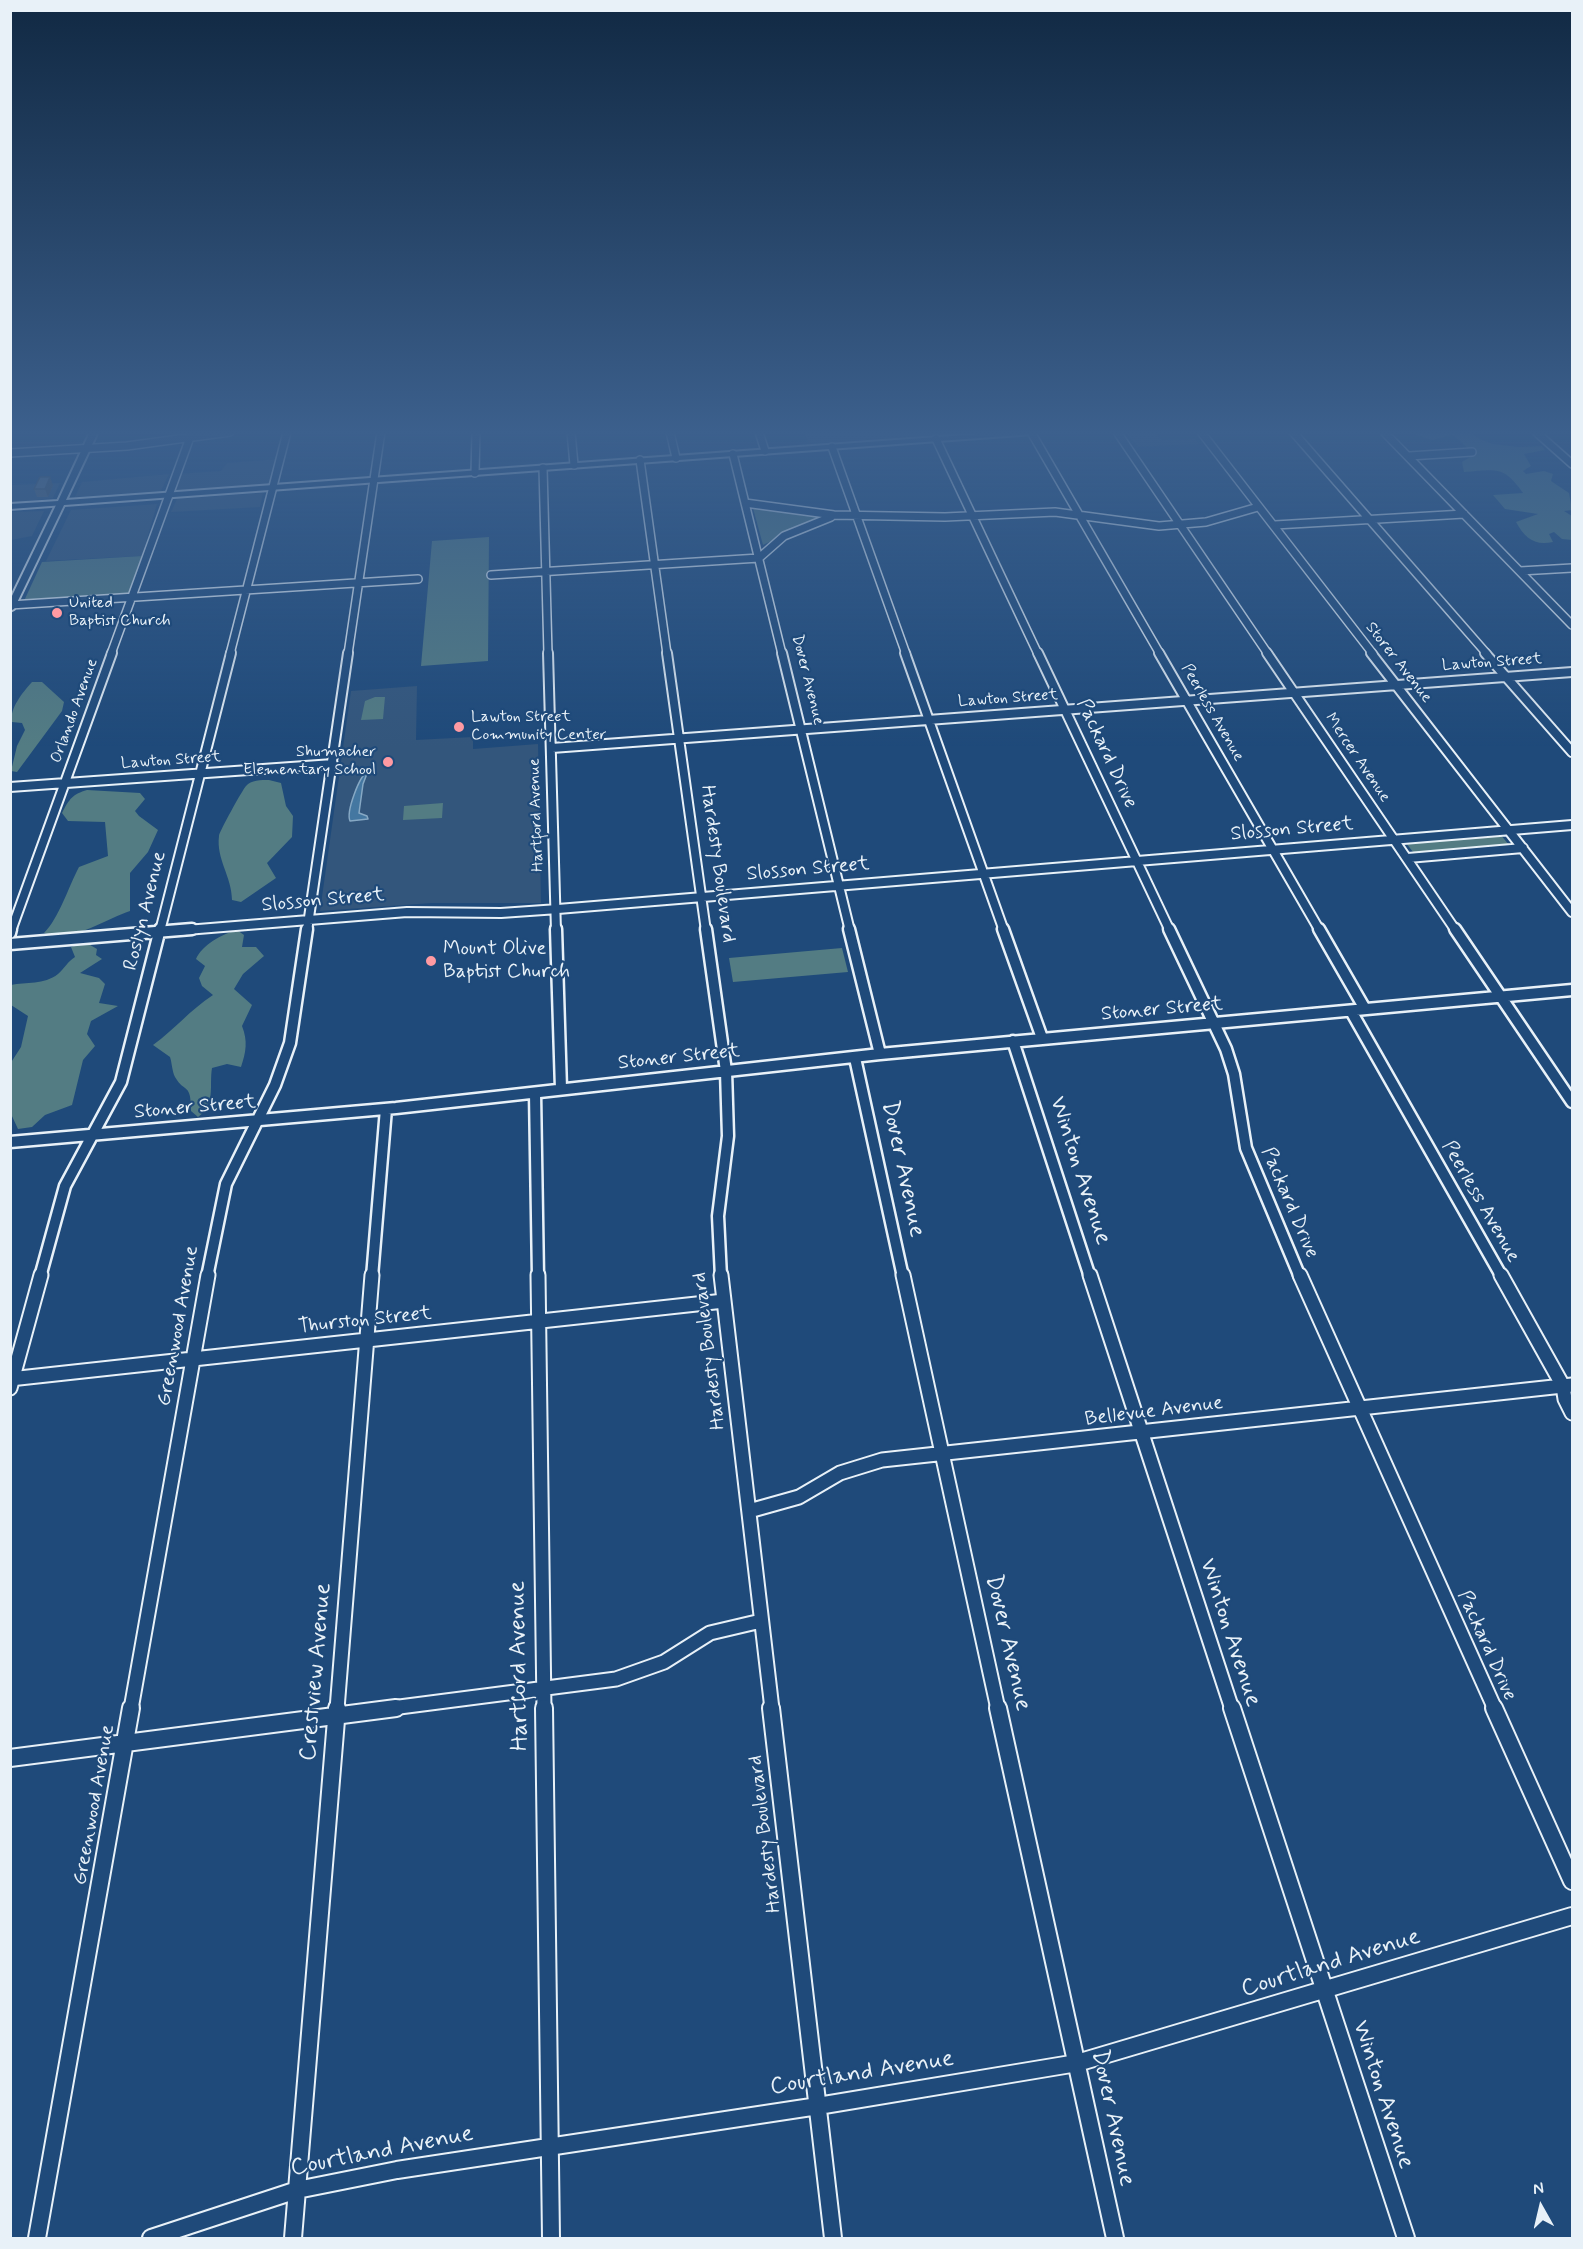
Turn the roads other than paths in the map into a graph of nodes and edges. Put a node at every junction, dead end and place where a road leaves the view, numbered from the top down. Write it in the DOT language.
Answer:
graph roads {
  1 [pos="45,537"];
  2 [pos="154,537"];
  3 [pos="261,537"];
  4 [pos="367,537"];
  5 [pos="545,537"];
  6 [pos="651,537"];
  7 [pos="754,537"];
  8 [pos="783,537"];
  9 [pos="863,537"];
  10 [pos="983,537"];
  11 [pos="1093,537"];
  12 [pos="1189,537"];
  13 [pos="1284,537"];
  14 [pos="1384,537"];
  15 [pos="1487,537"];
  16 [pos="759,558"];
  17 [pos="655,565"];
  18 [pos="1572,568"];
  19 [pos="546,571"];
  20 [pos="1520,571"];
  21 [pos="491,575"];
  22 [pos="418,579"];
  23 [pos="360,583"];
  24 [pos="247,590"];
  25 [pos="132,598"];
  26 [pos="11,606"];
  27 [pos="1572,625"];
  28 [pos="1572,672"];
  29 [pos="1507,677"];
  30 [pos="1398,685"];
  31 [pos="1295,693"];
  32 [pos="1186,701"];
  33 [pos="1066,710"];
  34 [pos="929,720"];
  35 [pos="801,730"];
  36 [pos="680,738"];
  37 [pos="552,748"];
  38 [pos="1572,752"];
  39 [pos="333,764"];
  40 [pos="200,774"];
  41 [pos="64,784"];
  42 [pos="10,787"];
  43 [pos="1572,825"];
  44 [pos="1509,830"];
  45 [pos="1395,840"];
  46 [pos="1523,848"];
  47 [pos="1273,850"];
  48 [pos="1408,858"];
  49 [pos="1137,861"];
  50 [pos="983,874"];
  51 [pos="839,886"];
  52 [pos="702,897"];
  53 [pos="558,909"];
  54 [pos="1572,912"];
  55 [pos="308,920"];
  56 [pos="159,932"];
  57 [pos="10,933"];
  58 [pos="10,944"];
  59 [pos="1572,990"];
  60 [pos="1502,997"];
  61 [pos="1365,1009"];
  62 [pos="1351,1011"];
  63 [pos="1215,1023"];
  64 [pos="1042,1038"];
  65 [pos="1013,1041"];
  66 [pos="880,1054"];
  67 [pos="855,1058"];
  68 [pos="726,1071"];
  69 [pos="561,1089"];
  70 [pos="535,1093"];
  71 [pos="1571,1096"];
  72 [pos="386,1109"];
  73 [pos="258,1120"];
  74 [pos="93,1135"];
  75 [pos="10,1142"];
  76 [pos="724,1301"];
  77 [pos="540,1321"];
  78 [pos="367,1341"];
  79 [pos="194,1359"];
  80 [pos="11,1381"];
  81 [pos="1568,1386"];
  82 [pos="1360,1408"];
  83 [pos="1572,1413"];
  84 [pos="1141,1434"];
  85 [pos="942,1453"];
  86 [pos="749,1511"];
  87 [pos="761,1621"];
  88 [pos="543,1689"];
  89 [pos="335,1716"];
  90 [pos="126,1744"];
  91 [pos="10,1758"];
  92 [pos="1572,1881"];
  93 [pos="1572,1916"];
  94 [pos="1325,1991"];
  95 [pos="1077,2063"];
  96 [pos="818,2106"];
  97 [pos="549,2147"];
  98 [pos="297,2190"];
  99 [pos="37,2238"];
  100 [pos="150,2238"];
  101 [pos="293,2238"];
  102 [pos="551,2238"];
  103 [pos="833,2238"];
  104 [pos="1115,2238"];
  105 [pos="1406,2238"];
  1 -- 26 [label="street"];
  2 -- 25 [label="street, Orlando Avenue"];
  3 -- 24 [label="street, Roslyn Avenue"];
  4 -- 23 [label="street, Greenwood Avenue"];
  5 -- 19 [label="street, Hartford Avenue"];
  6 -- 17 [label="street, Hardesty Boulevard"];
  7 -- 16 [label="street, Dover Avenue"];
  8 -- 16 [label="street"];
  9 -- 34 [label="street"];
  10 -- 33 [label="street, Packard Drive"];
  11 -- 32 [label="street, Peerless Avenue"];
  12 -- 31 [label="street, Mercer Avenue"];
  13 -- 30 [label="street, Storer Avenue"];
  14 -- 29 [label="street"];
  15 -- 20 [label="street"];
  16 -- 17 [label="street"];
  16 -- 35 [label="street, Dover Avenue"];
  17 -- 19 [label="street"];
  17 -- 36 [label="street, Hardesty Boulevard"];
  18 -- 20 [label="street"];
  19 -- 21 [label="street"];
  19 -- 37 [label="street, Hartford Avenue"];
  20 -- 27 [label="street"];
  22 -- 23 [label="street"];
  23 -- 24 [label="street"];
  23 -- 39 [label="street, Greenwood Avenue"];
  24 -- 25 [label="street"];
  24 -- 40 [label="street, Roslyn Avenue"];
  25 -- 26 [label="street"];
  25 -- 41 [label="street, Orlando Avenue"];
  28 -- 29 [label="street, Lawton Street"];
  29 -- 30 [label="street, Lawton Street"];
  29 -- 38 [label="street"];
  30 -- 31 [label="street, Lawton Street"];
  30 -- 44 [label="street, Storer Avenue"];
  31 -- 32 [label="street, Lawton Street"];
  31 -- 45 [label="street, Mercer Avenue"];
  32 -- 33 [label="street, Lawton Street"];
  32 -- 47 [label="street, Peerless Avenue"];
  33 -- 34 [label="street, Lawton Street"];
  33 -- 49 [label="street, Packard Drive"];
  34 -- 35 [label="street, Lawton Street"];
  34 -- 50 [label="street"];
  35 -- 36 [label="street, Lawton Street"];
  35 -- 51 [label="street, Dover Avenue"];
  36 -- 37 [label="street, Lawton Street"];
  36 -- 52 [label="street, Hardesty Boulevard"];
  37 -- 53 [label="street, Hartford Avenue"];
  39 -- 40 [label="street, Lawton Street"];
  39 -- 55 [label="street, Greenwood Avenue"];
  40 -- 41 [label="street, Lawton Street"];
  40 -- 56 [label="street, Roslyn Avenue"];
  41 -- 42 [label="street, Lawton Street"];
  41 -- 57 [label="street, Orlando Avenue"];
  43 -- 44 [label="street, Slosson Street"];
  44 -- 45 [label="street, Slosson Street"];
  44 -- 46 [label="street, Storer Avenue"];
  45 -- 47 [label="street, Slosson Street"];
  45 -- 48 [label="street, Mercer Avenue"];
  46 -- 48 [label="street"];
  46 -- 54 [label="street, Storer Avenue"];
  47 -- 49 [label="street, Slosson Street"];
  47 -- 61 [label="street, Peerless Avenue"];
  48 -- 60 [label="street, Mercer Avenue"];
  49 -- 50 [label="street, Slosson Street"];
  49 -- 63 [label="street, Packard Drive"];
  50 -- 51 [label="street, Slosson Street"];
  50 -- 64 [label="street"];
  51 -- 52 [label="street, Slosson Street"];
  51 -- 66 [label="street, Dover Avenue"];
  52 -- 53 [label="street, Slosson Street"];
  52 -- 68 [label="street, Hardesty Boulevard"];
  53 -- 55 [label="street, Slosson Street"];
  53 -- 69 [label="street, Hartford Avenue"];
  55 -- 56 [label="street, Slosson Street"];
  55 -- 73 [label="street, Greenwood Avenue"];
  56 -- 58 [label="street, Slosson Street"];
  56 -- 74 [label="street, Roslyn Avenue"];
  59 -- 60 [label="street"];
  60 -- 61 [label="street"];
  60 -- 71 [label="street, Mercer Avenue"];
  61 -- 62 [label="street, Stoner Street"];
  62 -- 63 [label="street, Stoner Street"];
  62 -- 81 [label="street, Peerless Avenue"];
  63 -- 64 [label="street, Stoner Street"];
  63 -- 82 [label="street, Packard Drive"];
  64 -- 65 [label="street, Stoner Street"];
  65 -- 66 [label="street, Stoner Street"];
  65 -- 84 [label="street, Winton Avenue"];
  66 -- 67 [label="street, Stoner Street"];
  67 -- 68 [label="street, Stoner Street"];
  67 -- 85 [label="street, Dover Avenue"];
  68 -- 69 [label="street, Stoner Street"];
  68 -- 76 [label="street, Hardesty Boulevard"];
  69 -- 70 [label="street, Stoner Street"];
  70 -- 72 [label="street, Stoner Street"];
  70 -- 77 [label="street, Hartford Avenue"];
  72 -- 73 [label="street, Stoner Street"];
  72 -- 78 [label="street, Crestview Avenue"];
  73 -- 74 [label="street, Stoner Street"];
  73 -- 79 [label="street, Greenwood Avenue"];
  74 -- 75 [label="street, Stoner Street"];
  74 -- 80 [label="street, Roslyn Avenue"];
  76 -- 77 [label="street, Thurston Street"];
  76 -- 86 [label="street, Hardesty Boulevard"];
  77 -- 78 [label="street, Thurston Street"];
  77 -- 88 [label="street, Hartford Avenue"];
  78 -- 79 [label="street, Thurston Street"];
  78 -- 89 [label="street, Crestview Avenue"];
  79 -- 80 [label="street, Thurston Street"];
  79 -- 90 [label="street, Greenwood Avenue"];
  81 -- 82 [label="street, Bellevue Avenue"];
  81 -- 83 [label="street, Peerless Avenue"];
  82 -- 84 [label="street, Bellevue Avenue"];
  82 -- 92 [label="street, Packard Drive"];
  84 -- 85 [label="street, Bellevue Avenue"];
  84 -- 94 [label="street, Winton Avenue"];
  85 -- 86 [label="street, Bellevue Avenue"];
  85 -- 95 [label="street, Dover Avenue"];
  86 -- 87 [label="street, Hardesty Boulevard"];
  87 -- 88 [label="street"];
  87 -- 96 [label="street, Hardesty Boulevard"];
  88 -- 89 [label="street"];
  88 -- 97 [label="street, Hartford Avenue"];
  89 -- 90 [label="street"];
  89 -- 98 [label="street, Crestview Avenue"];
  90 -- 91 [label="street"];
  90 -- 99 [label="street, Greenwood Avenue"];
  93 -- 94 [label="street, Courtland Avenue"];
  94 -- 95 [label="street, Courtland Avenue"];
  94 -- 105 [label="street, Winton Avenue"];
  95 -- 96 [label="street, Courtland Avenue"];
  95 -- 104 [label="street, Dover Avenue"];
  96 -- 97 [label="street, Courtland Avenue"];
  96 -- 103 [label="street, Hardesty Boulevard"];
  97 -- 98 [label="street, Courtland Avenue"];
  97 -- 102 [label="street, Hartford Avenue"];
  98 -- 100 [label="street, Courtland Avenue"];
  98 -- 101 [label="street, Crestview Avenue"];
}
